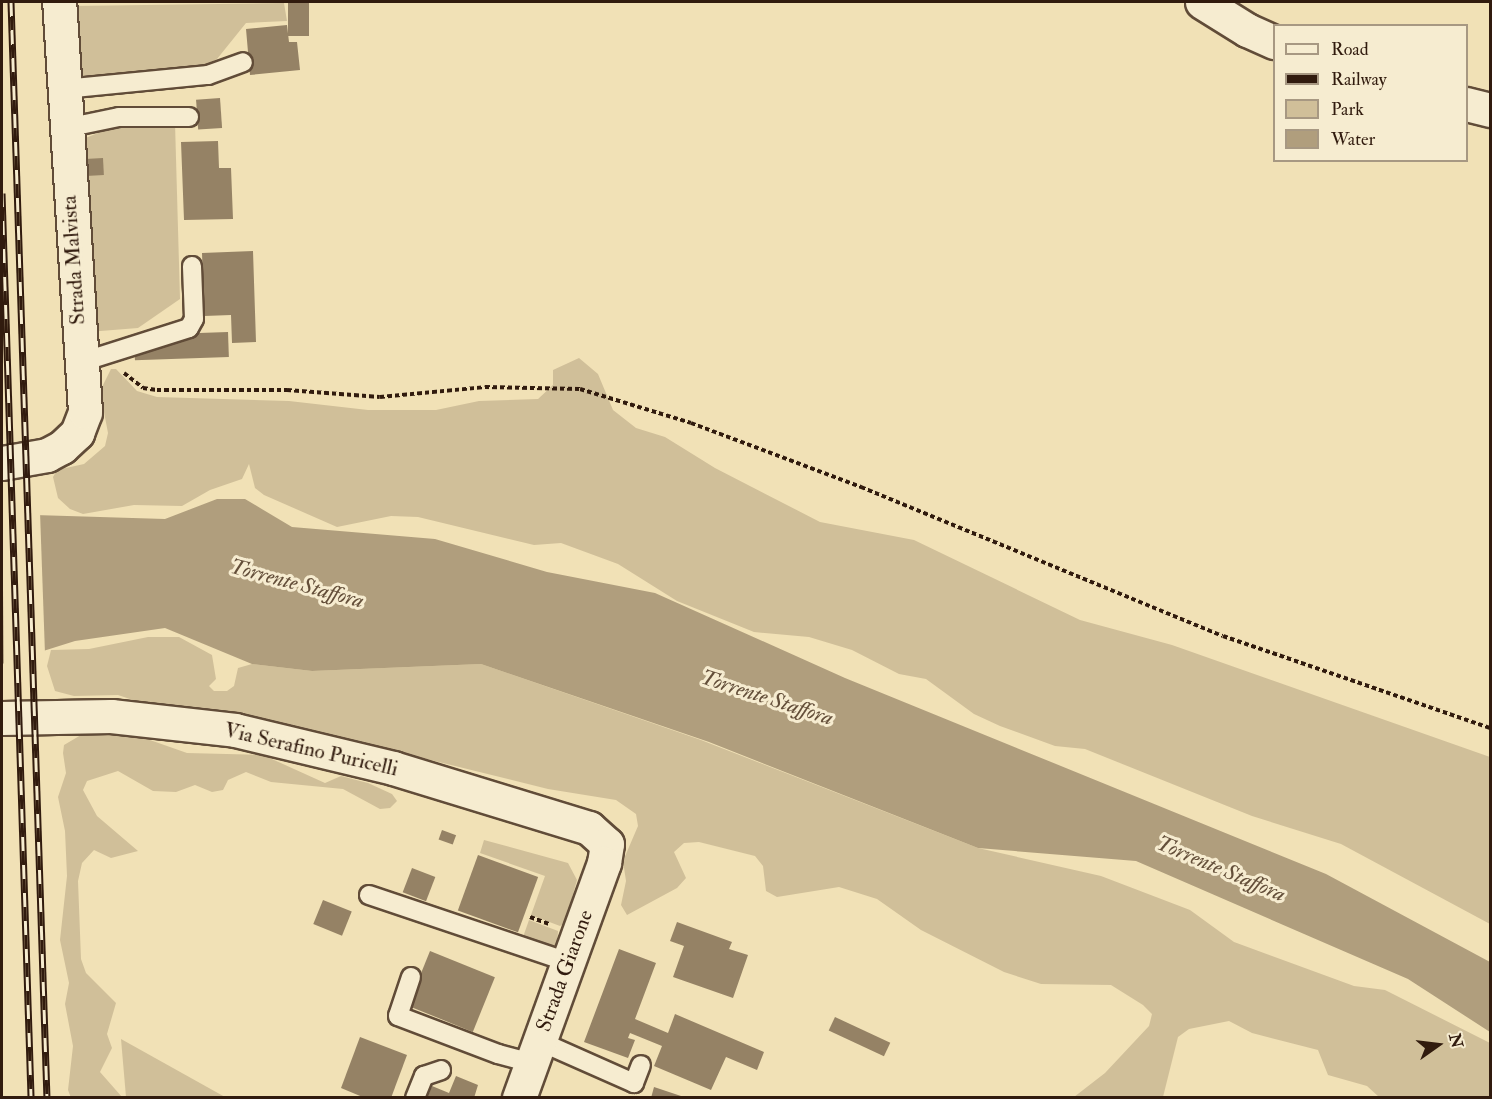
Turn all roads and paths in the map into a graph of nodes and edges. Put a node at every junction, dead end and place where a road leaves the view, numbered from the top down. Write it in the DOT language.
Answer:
graph roads {
  1 [pos="59,2"];
  2 [pos="1202,2"];
  3 [pos="1273,41"];
  4 [pos="243,62"];
  5 [pos="64,89"];
  6 [pos="1468,104"];
  7 [pos="1491,110"];
  8 [pos="189,117"];
  9 [pos="66,128"];
  10 [pos="192,266"];
  11 [pos="94,357"];
  12 [pos="2,463"];
  13 [pos="2,718"];
  14 [pos="1491,728"];
  15 [pos="607,844"];
  16 [pos="369,895"];
  17 [pos="568,962"];
  18 [pos="411,977"];
  19 [pos="535,1052"];
  20 [pos="641,1065"];
  21 [pos="441,1070"];
  22 [pos="415,1098"];
  23 [pos="519,1098"];
  1 -- 5 [label="street, Strada Malvista"];
  2 -- 3 [label="street"];
  4 -- 5 [label="lane"];
  5 -- 9 [label="street, Strada Malvista"];
  6 -- 7 [label="street"];
  8 -- 9 [label="lane"];
  9 -- 11 [label="street, Strada Malvista"];
  10 -- 11 [label="lane"];
  11 -- 12 [label="street, Strada Malvista"];
  11 -- 14 [label="path"];
  13 -- 15 [label="street, Via Serafino Puricelli"];
  15 -- 17 [label="street, Strada Giarone"];
  16 -- 17 [label="lane"];
  17 -- 19 [label="street, Strada Giarone"];
  18 -- 19 [label="lane"];
  19 -- 20 [label="lane"];
  19 -- 23 [label="street, Strada Giarone"];
  21 -- 22 [label="lane"];
}
